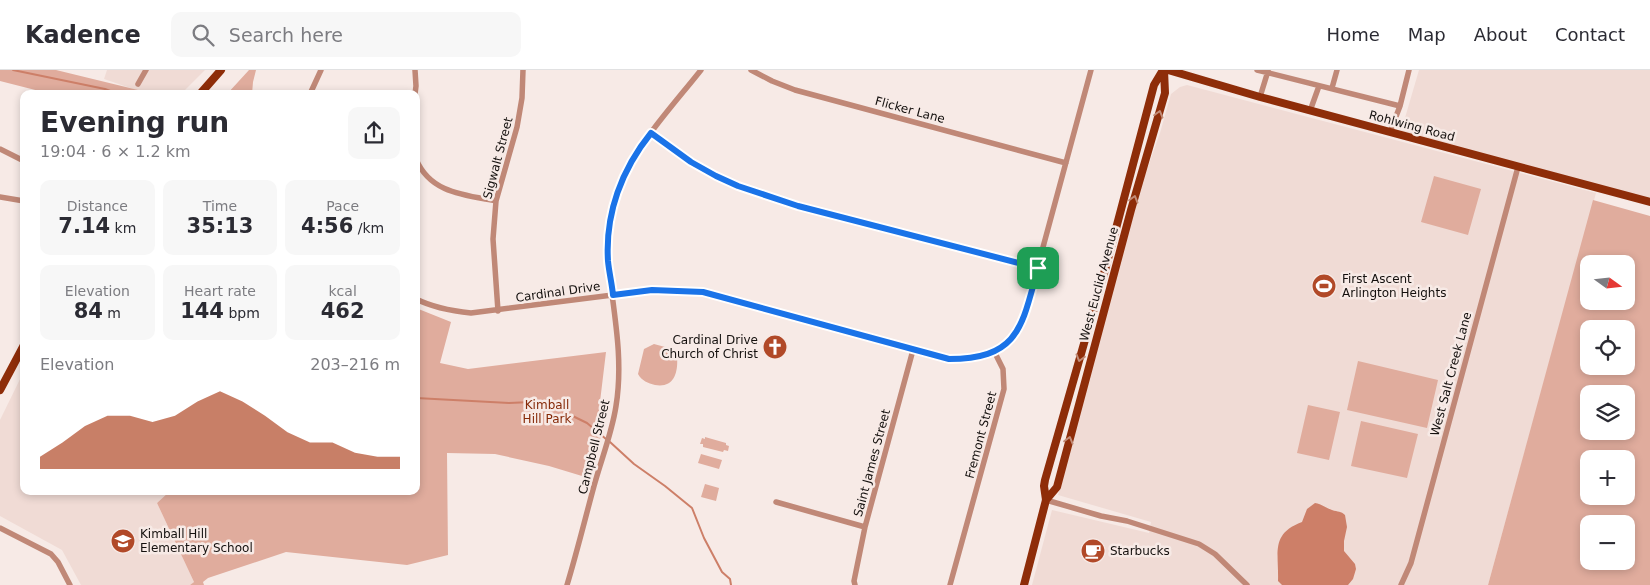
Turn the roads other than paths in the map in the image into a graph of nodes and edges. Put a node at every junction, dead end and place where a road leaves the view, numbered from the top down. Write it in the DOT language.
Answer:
graph roads {
  1 [pos="146,70"];
  2 [pos="221,70"];
  3 [pos="321,70"];
  4 [pos="415,70"];
  5 [pos="524,70"];
  6 [pos="701,70"];
  7 [pos="752,70"];
  8 [pos="1091,70"];
  9 [pos="1163,70"];
  10 [pos="1168,70"];
  11 [pos="1256,70"];
  12 [pos="1337,70"];
  13 [pos="1409,70"];
  14 [pos="1268,71"];
  15 [pos="138,84"];
  16 [pos="1319,86"];
  17 [pos="1332,88"];
  18 [pos="204,90"];
  19 [pos="312,90"];
  20 [pos="416,90"];
  21 [pos="1260,97"];
  22 [pos="1400,106"];
  23 [pos="1310,111"];
  24 [pos="1390,132"];
  25 [pos="651,133"];
  26 [pos="0,149"];
  27 [pos="20,159"];
  28 [pos="1066,163"];
  29 [pos="420,166"];
  30 [pos="1518,168"];
  31 [pos="0,197"];
  32 [pos="20,200"];
  33 [pos="496,201"];
  34 [pos="1650,202"];
  35 [pos="1038,268"];
  36 [pos="613,295"];
  37 [pos="420,301"];
  38 [pos="498,311"];
  39 [pos="913,350"];
  40 [pos="994,351"];
  41 [pos="20,352"];
  42 [pos="0,390"];
  43 [pos="1046,500"];
  44 [pos="776,502"];
  45 [pos="865,526"];
  46 [pos="0,528"];
  47 [pos="854,583"];
  48 [pos="70,585"];
  49 [pos="567,585"];
  50 [pos="950,585"];
  51 [pos="1024,585"];
  52 [pos="1247,585"];
  53 [pos="1401,585"];
  1 -- 15 [label="street"];
  2 -- 18 [label="main road"];
  3 -- 19 [label="street"];
  4 -- 20 [label="street"];
  5 -- 33 [label="street, Sigwalt Street"];
  6 -- 25 [label="street, Campbell Street"];
  7 -- 28 [label="street, Flicker Lane"];
  8 -- 28 [label="street"];
  9 -- 43 [label="main road, West Euclid Avenue, one-way"];
  43 -- 9 [label="main road, West Euclid Avenue, one-way"];
  10 -- 21 [label="main road, Rohlwing Road"];
  11 -- 14 [label="street"];
  12 -- 17 [label="street"];
  13 -- 22 [label="street"];
  14 -- 16 [label="street"];
  14 -- 21 [label="street"];
  16 -- 17 [label="street"];
  16 -- 23 [label="street"];
  17 -- 22 [label="street"];
  21 -- 23 [label="main road, Rohlwing Road"];
  22 -- 24 [label="street"];
  23 -- 24 [label="main road, Rohlwing Road"];
  24 -- 30 [label="main road, Rohlwing Road"];
  25 -- 35 [label="street"];
  25 -- 36 [label="street, Campbell Street"];
  26 -- 27 [label="street"];
  28 -- 35 [label="street"];
  29 -- 33 [label="street"];
  30 -- 34 [label="main road, Rohlwing Road"];
  30 -- 53 [label="street, West Salt Creek Lane"];
  31 -- 32 [label="street"];
  33 -- 38 [label="street, Sigwalt Street"];
  35 -- 40 [label="street"];
  36 -- 38 [label="street, Cardinal Drive"];
  36 -- 39 [label="street, Cardinal Drive"];
  36 -- 49 [label="street, Campbell Street"];
  37 -- 38 [label="street, Cardinal Drive"];
  39 -- 40 [label="street, Cardinal Drive"];
  39 -- 45 [label="street, Saint James Street"];
  40 -- 50 [label="street, Fremont Street"];
  41 -- 42 [label="main road"];
  43 -- 51 [label="main road, West Euclid Avenue"];
  43 -- 52 [label="street"];
  44 -- 45 [label="street"];
  45 -- 47 [label="street, Saint James Street"];
  46 -- 48 [label="street"];
}
